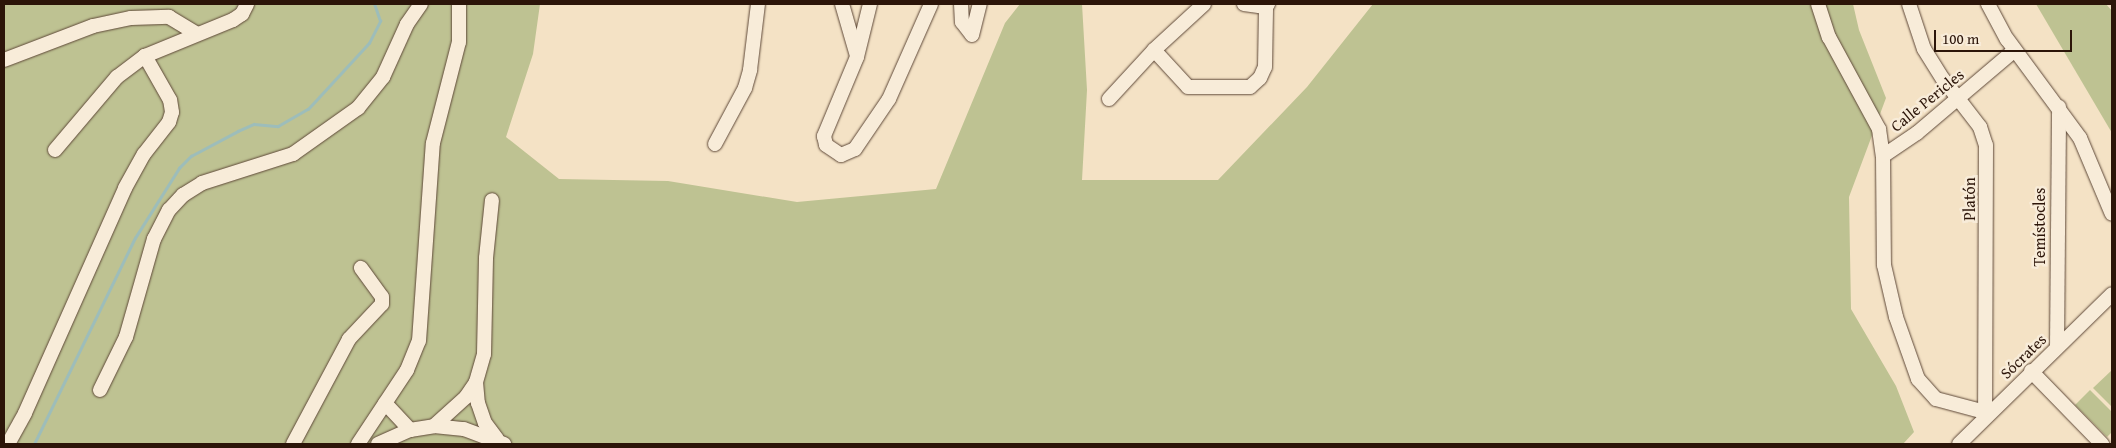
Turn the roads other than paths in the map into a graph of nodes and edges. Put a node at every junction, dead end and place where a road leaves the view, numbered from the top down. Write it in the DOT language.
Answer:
graph roads {
  1 [pos="247,4"];
  2 [pos="421,4"];
  3 [pos="459,4"];
  4 [pos="758,4"];
  5 [pos="842,4"];
  6 [pos="870,4"];
  7 [pos="930,4"];
  8 [pos="961,4"];
  9 [pos="980,4"];
  10 [pos="1204,4"];
  11 [pos="1244,4"];
  12 [pos="1818,4"];
  13 [pos="1909,4"];
  14 [pos="1988,4"];
  15 [pos="1267,5"];
  16 [pos="196,33"];
  17 [pos="1154,50"];
  18 [pos="2015,50"];
  19 [pos="145,56"];
  20 [pos="857,57"];
  21 [pos="4,60"];
  22 [pos="1958,98"];
  23 [pos="1109,99"];
  24 [pos="2058,107"];
  25 [pos="715,144"];
  26 [pos="55,150"];
  27 [pos="1883,156"];
  28 [pos="492,200"];
  29 [pos="2112,214"];
  30 [pos="361,268"];
  31 [pos="2112,294"];
  32 [pos="2057,347"];
  33 [pos="2031,371"];
  34 [pos="476,382"];
  35 [pos="100,390"];
  36 [pos="385,403"];
  37 [pos="1986,413"];
  38 [pos="434,426"];
  39 [pos="410,430"];
  40 [pos="500,442"];
  41 [pos="8,444"];
  42 [pos="294,444"];
  43 [pos="358,444"];
  44 [pos="378,444"];
  45 [pos="1959,444"];
  46 [pos="2102,444"];
  1 -- 16 [label="street"];
  2 -- 35 [label="street"];
  3 -- 36 [label="street"];
  4 -- 25 [label="street"];
  5 -- 20 [label="street"];
  6 -- 20 [label="street"];
  7 -- 20 [label="street"];
  8 -- 9 [label="street"];
  10 -- 17 [label="street"];
  11 -- 15 [label="street"];
  12 -- 27 [label="street"];
  13 -- 22 [label="street, Platón"];
  14 -- 18 [label="street"];
  15 -- 17 [label="street"];
  16 -- 19 [label="street"];
  16 -- 21 [label="street"];
  17 -- 23 [label="street"];
  18 -- 22 [label="street, Calle Pericles"];
  18 -- 24 [label="street"];
  19 -- 26 [label="street"];
  19 -- 41 [label="street"];
  22 -- 27 [label="street, Calle Pericles"];
  22 -- 37 [label="street, Platón"];
  24 -- 29 [label="street"];
  24 -- 32 [label="street, Temístocles"];
  27 -- 37 [label="street"];
  28 -- 34 [label="street"];
  30 -- 42 [label="street"];
  31 -- 32 [label="street, Sócrates"];
  32 -- 33 [label="street, Sócrates"];
  33 -- 37 [label="street, Sócrates"];
  33 -- 46 [label="street"];
  34 -- 38 [label="street"];
  34 -- 40 [label="street"];
  36 -- 39 [label="street"];
  36 -- 43 [label="street"];
  37 -- 45 [label="street, Sócrates"];
  38 -- 39 [label="street"];
  38 -- 40 [label="street"];
  39 -- 44 [label="street"];
}
